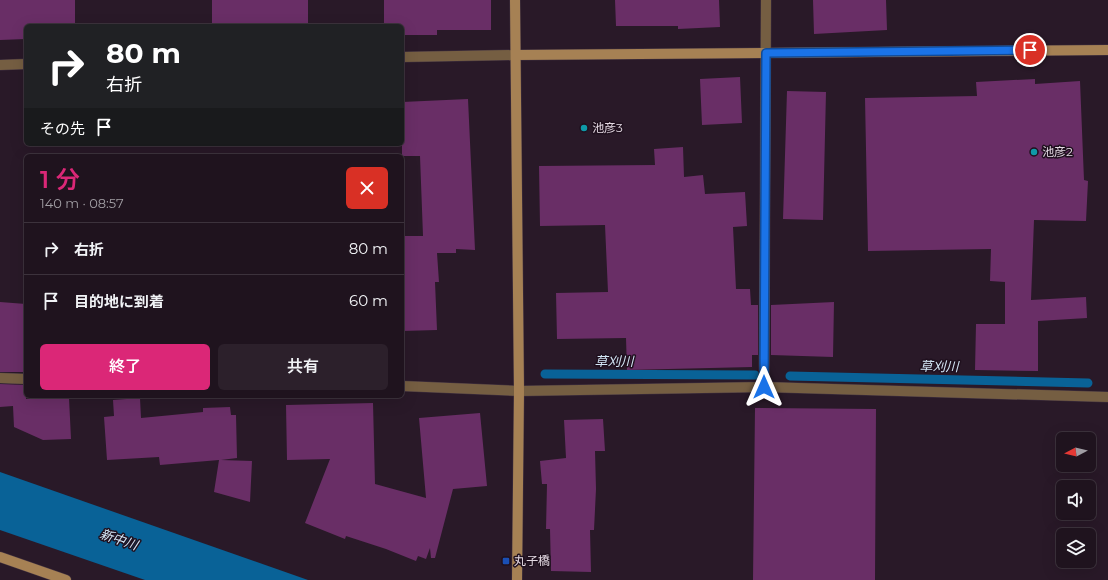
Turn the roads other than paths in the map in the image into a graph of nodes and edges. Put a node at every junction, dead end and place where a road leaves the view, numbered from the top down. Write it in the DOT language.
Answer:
graph roads {
  1 [pos="515,0"];
  2 [pos="766,0"];
  3 [pos="1108,50"];
  4 [pos="766,53"];
  5 [pos="516,55"];
  6 [pos="404,57"];
  7 [pos="24,64"];
  8 [pos="0,65"];
  9 [pos="0,378"];
  10 [pos="24,380"];
  11 [pos="404,386"];
  12 [pos="764,387"];
  13 [pos="519,390"];
  14 [pos="1108,397"];
  15 [pos="0,557"];
  16 [pos="66,580"];
  17 [pos="517,580"];
  1 -- 5 [label="street"];
  2 -- 4 [label="street"];
  3 -- 4 [label="street"];
  4 -- 5 [label="street"];
  4 -- 12 [label="street"];
  5 -- 6 [label="street"];
  5 -- 13 [label="street"];
  7 -- 8 [label="street"];
  9 -- 10 [label="street"];
  11 -- 13 [label="street"];
  12 -- 13 [label="street"];
  12 -- 14 [label="street"];
  13 -- 17 [label="street"];
  15 -- 16 [label="street"];
}
